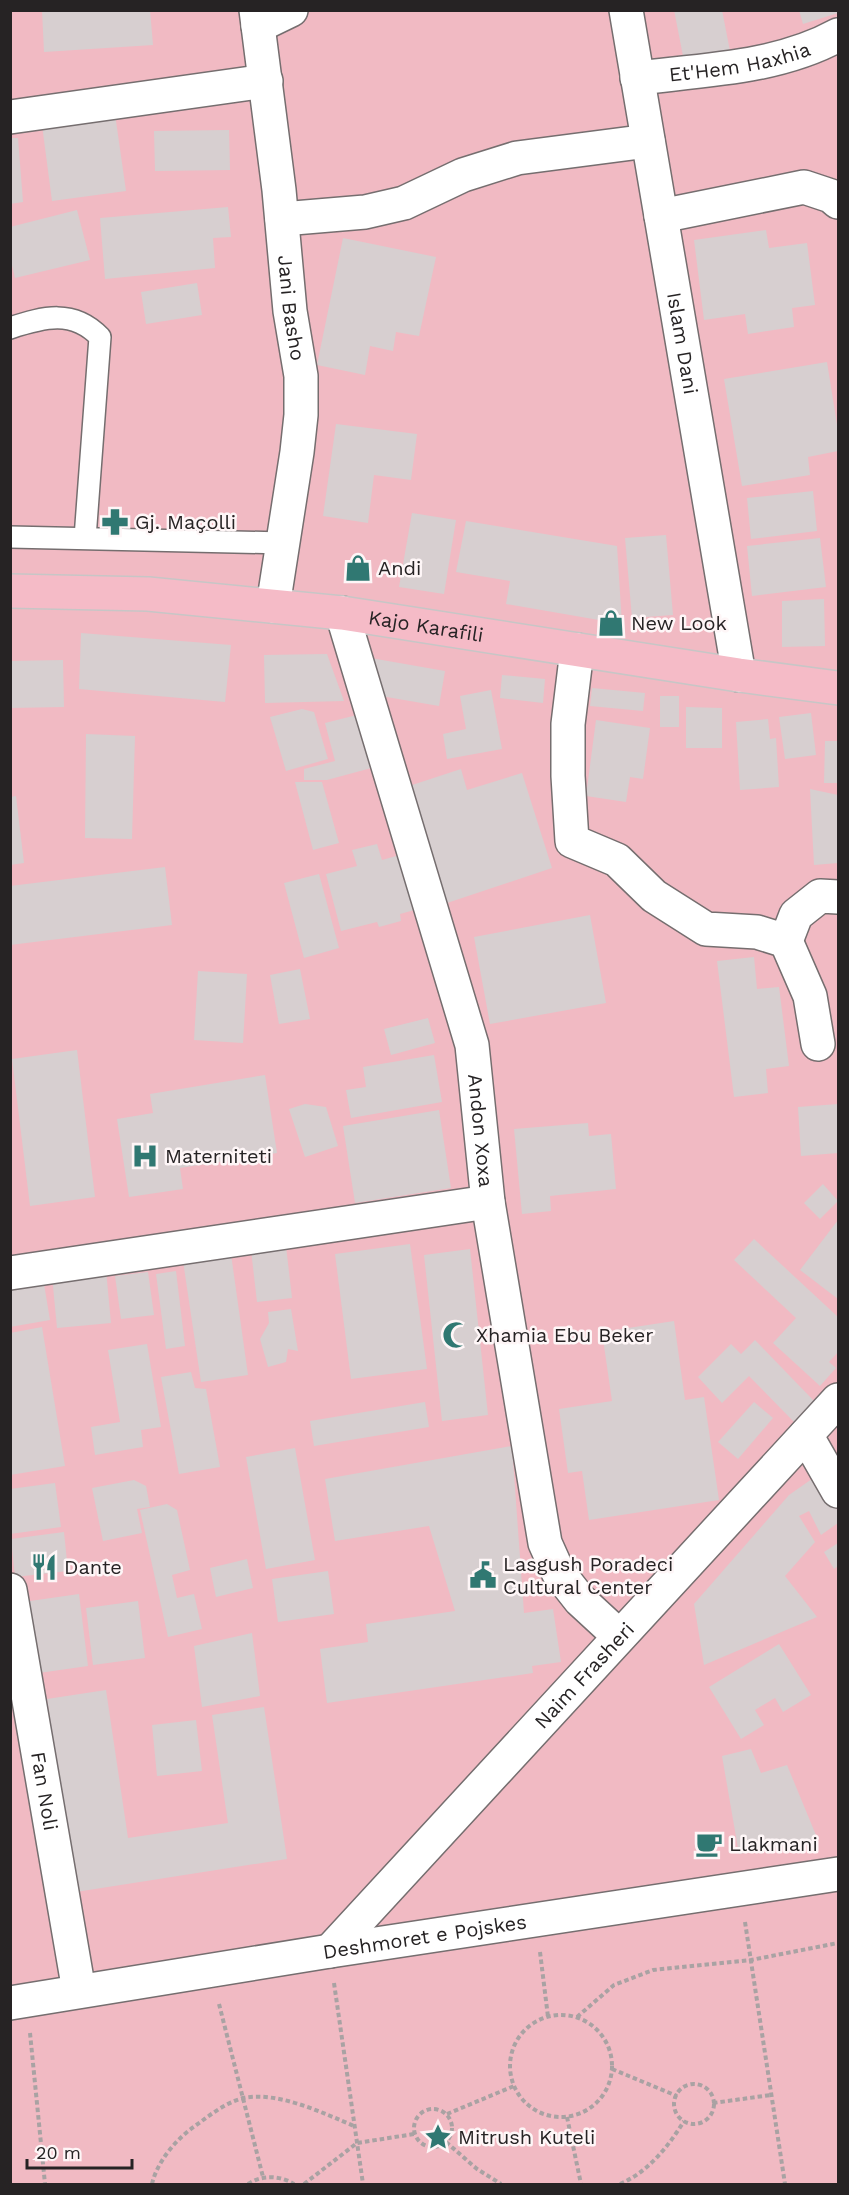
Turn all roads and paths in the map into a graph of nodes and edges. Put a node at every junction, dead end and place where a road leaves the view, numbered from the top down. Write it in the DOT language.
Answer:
graph roads {
  1 [pos="291,10"];
  2 [pos="626,10"];
  3 [pos="257,18"];
  4 [pos="838,35"];
  5 [pos="637,78"];
  6 [pos="266,81"];
  7 [pos="10,117"];
  8 [pos="648,141"];
  9 [pos="838,202"];
  10 [pos="661,216"];
  11 [pos="282,219"];
  12 [pos="10,328"];
  13 [pos="10,537"];
  14 [pos="85,538"];
  15 [pos="284,543"];
  16 [pos="10,591"];
  17 [pos="273,606"];
  18 [pos="342,613"];
  19 [pos="577,650"];
  20 [pos="739,675"];
  21 [pos="838,688"];
  22 [pos="838,897"];
  23 [pos="786,941"];
  24 [pos="818,1044"];
  25 [pos="488,1202"];
  26 [pos="10,1273"];
  27 [pos="838,1400"];
  28 [pos="806,1435"];
  29 [pos="838,1491"];
  30 [pos="10,1590"];
  31 [pos="619,1636"];
  32 [pos="838,1874"];
  33 [pos="740,1889"];
  34 [pos="535,1920"];
  35 [pos="838,1943"];
  36 [pos="330,1951"];
  37 [pos="751,1960"];
  38 [pos="210,1971"];
  39 [pos="79,1991"];
  40 [pos="18,2001"];
  41 [pos="577,2016"];
  42 [pos="548,2017"];
  43 [pos="612,2069"];
  44 [pos="514,2086"];
  45 [pos="771,2095"];
  46 [pos="677,2096"];
  47 [pos="243,2098"];
  48 [pos="713,2103"];
  49 [pos="447,2114"];
  50 [pos="567,2117"];
  51 [pos="684,2121"];
  52 [pos="354,2126"];
  53 [pos="414,2134"];
  54 [pos="446,2142"];
  55 [pos="357,2143"];
  56 [pos="263,2177"];
  57 [pos="45,2184"];
  58 [pos="152,2184"];
  59 [pos="248,2184"];
  60 [pos="294,2184"];
  61 [pos="304,2184"];
  62 [pos="363,2184"];
  63 [pos="501,2184"];
  64 [pos="581,2184"];
  65 [pos="620,2184"];
  66 [pos="785,2184"];
  1 -- 3 [label="street"];
  2 -- 5 [label="street, Islam Dani"];
  3 -- 6 [label="street, Jani Basho"];
  4 -- 5 [label="street, Et'Hem Haxhia"];
  5 -- 8 [label="street, Islam Dani"];
  6 -- 7 [label="street"];
  6 -- 11 [label="street, Jani Basho"];
  8 -- 10 [label="street, Islam Dani"];
  8 -- 11 [label="street"];
  9 -- 10 [label="street"];
  10 -- 20 [label="street, Islam Dani"];
  11 -- 15 [label="street, Jani Basho"];
  12 -- 14 [label="lane"];
  13 -- 14 [label="lane"];
  14 -- 15 [label="lane"];
  15 -- 17 [label="street, Jani Basho"];
  16 -- 17 [label="main road, Kajo Karafili"];
  17 -- 18 [label="main road, Kajo Karafili"];
  18 -- 19 [label="main road, Kajo Karafili"];
  18 -- 25 [label="street, Andon Xoxa"];
  19 -- 20 [label="main road, Kajo Karafili"];
  19 -- 23 [label="street"];
  20 -- 21 [label="main road, Kajo Karafili"];
  22 -- 23 [label="street"];
  23 -- 24 [label="street"];
  25 -- 26 [label="street"];
  25 -- 31 [label="street, Andon Xoxa"];
  27 -- 28 [label="street, Naim Frasheri"];
  28 -- 29 [label="street"];
  28 -- 31 [label="street, Naim Frasheri"];
  30 -- 39 [label="street, Fan Noli"];
  31 -- 36 [label="street, Naim Frasheri"];
  32 -- 33 [label="street, Deshmoret e Pojskes"];
  33 -- 34 [label="street, Deshmoret e Pojskes"];
  33 -- 37 [label="path"];
  34 -- 36 [label="street, Deshmoret e Pojskes"];
  34 -- 42 [label="path"];
  35 -- 37 [label="path"];
  36 -- 38 [label="street, Deshmoret e Pojskes"];
  36 -- 52 [label="path"];
  37 -- 41 [label="path"];
  37 -- 45 [label="path"];
  38 -- 39 [label="street, Deshmoret e Pojskes"];
  38 -- 47 [label="path"];
  39 -- 40 [label="street, Deshmoret e Pojskes"];
  40 -- 57 [label="path"];
  41 -- 42 [label="path"];
  41 -- 43 [label="path"];
  42 -- 44 [label="path"];
  43 -- 46 [label="path"];
  43 -- 50 [label="path"];
  44 -- 49 [label="path"];
  44 -- 50 [label="path"];
  45 -- 48 [label="path"];
  45 -- 66 [label="path"];
  46 -- 48 [label="path"];
  46 -- 51 [label="path"];
  47 -- 52 [label="path"];
  47 -- 56 [label="path"];
  47 -- 58 [label="path"];
  48 -- 51 [label="path"];
  49 -- 53 [label="path"];
  49 -- 54 [label="path"];
  50 -- 64 [label="path"];
  51 -- 65 [label="path"];
  52 -- 55 [label="path"];
  53 -- 54 [label="path"];
  53 -- 55 [label="path"];
  54 -- 63 [label="path"];
  55 -- 61 [label="path"];
  55 -- 62 [label="path"];
  56 -- 59 [label="path"];
  56 -- 60 [label="path"];
}
